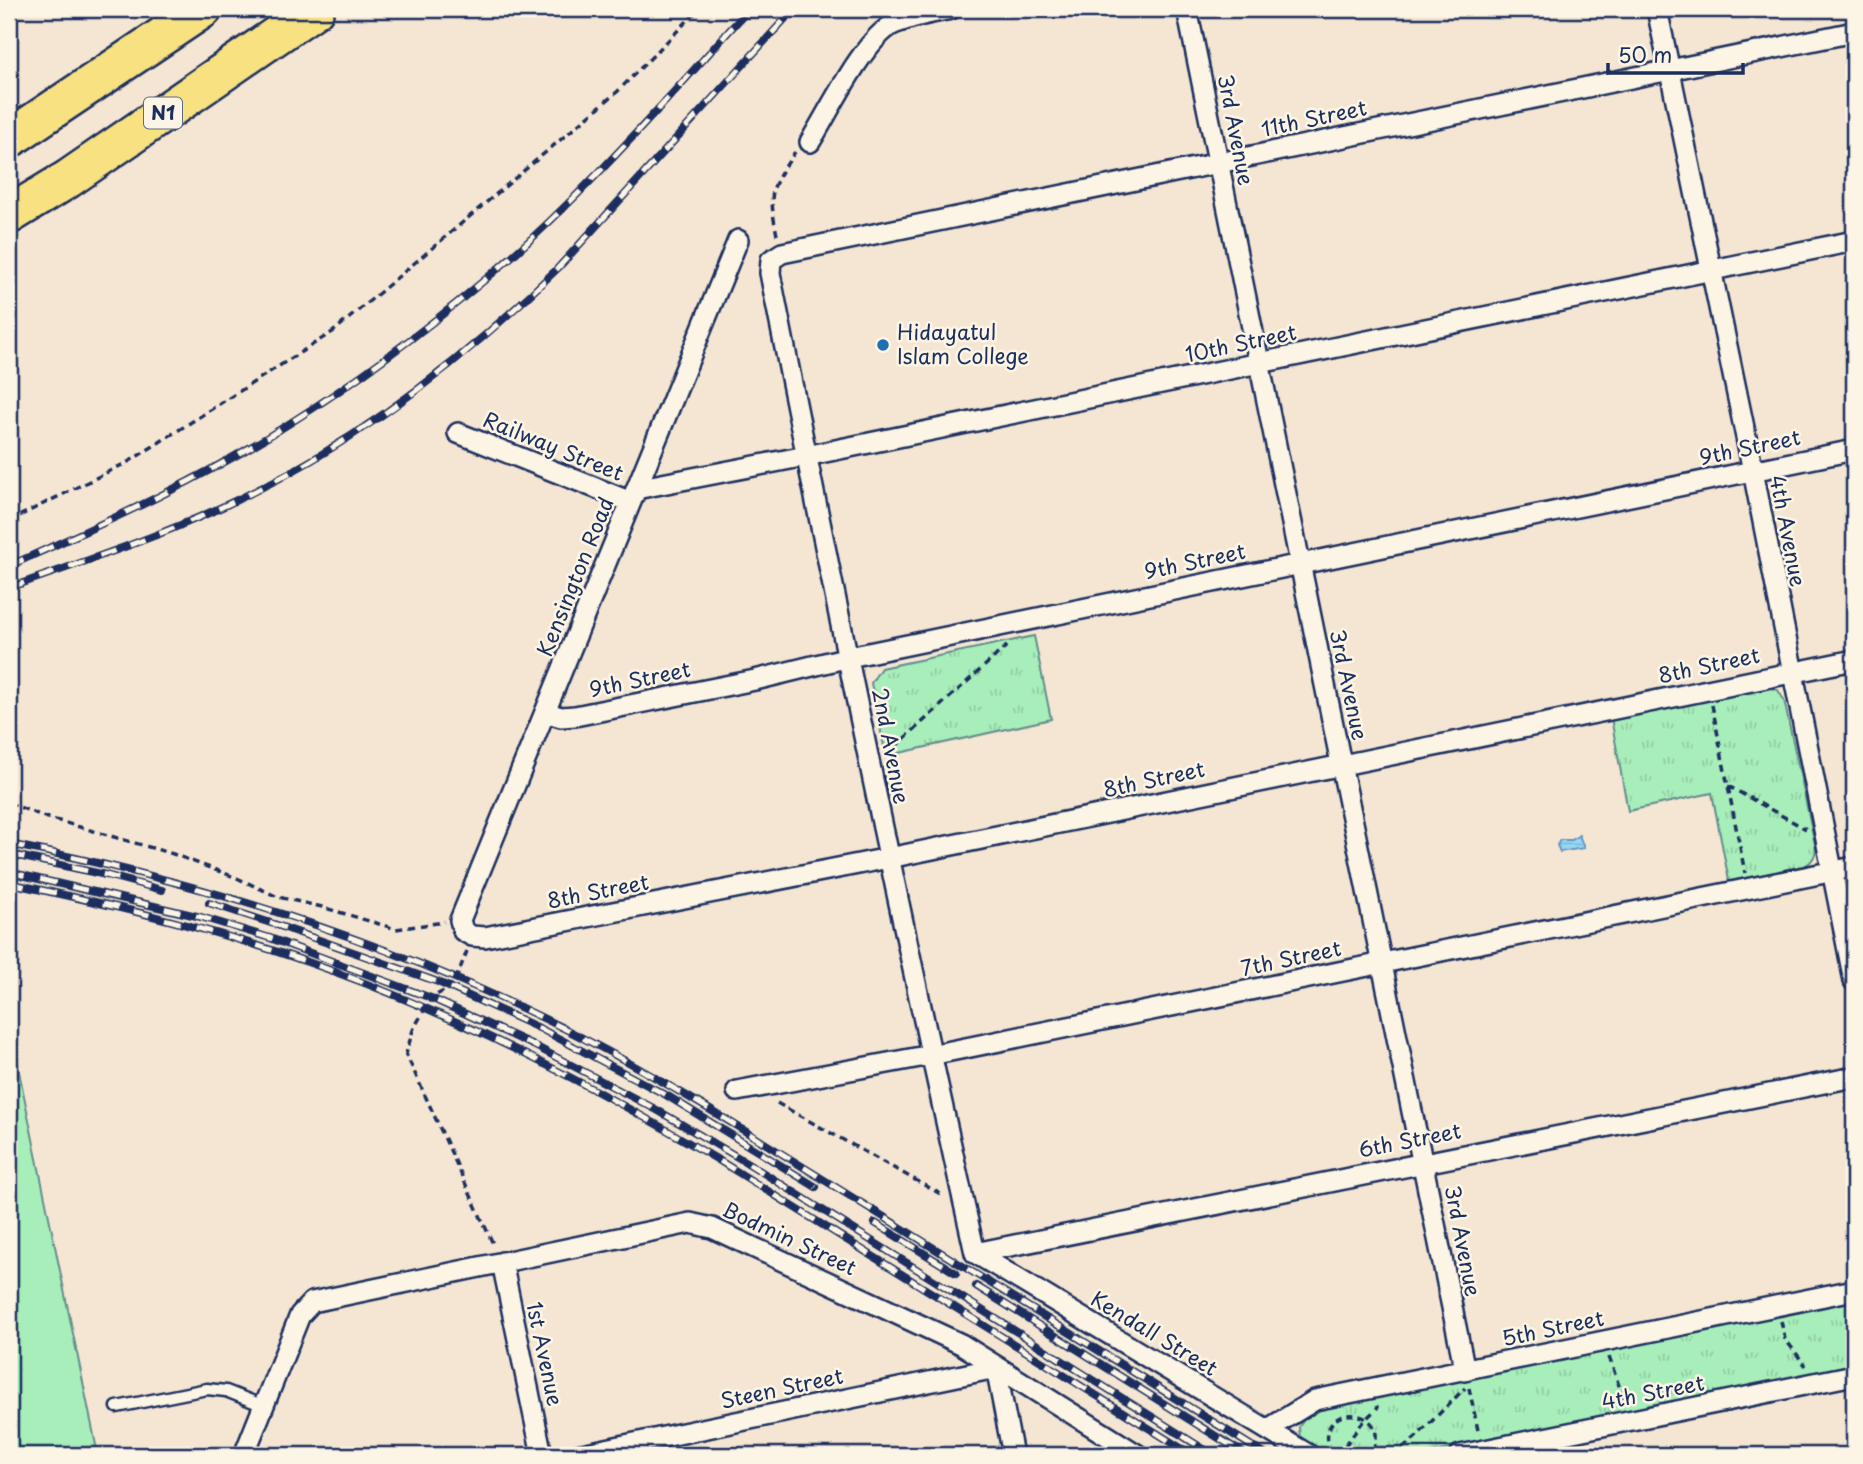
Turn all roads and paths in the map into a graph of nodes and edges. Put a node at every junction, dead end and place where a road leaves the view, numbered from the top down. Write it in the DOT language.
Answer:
graph roads {
  1 [pos="203,9"];
  2 [pos="315,9"];
  3 [pos="699,9"];
  4 [pos="951,9"];
  5 [pos="1187,9"];
  6 [pos="1657,9"];
  7 [pos="1854,32"];
  8 [pos="1669,69"];
  9 [pos="9,139"];
  10 [pos="806,142"];
  11 [pos="1218,162"];
  12 [pos="9,215"];
  13 [pos="738,240"];
  14 [pos="1854,241"];
  15 [pos="780,247"];
  16 [pos="1711,270"];
  17 [pos="1259,363"];
  18 [pos="458,433"];
  19 [pos="1854,450"];
  20 [pos="806,456"];
  21 [pos="1753,471"];
  22 [pos="634,496"];
  23 [pos="9,521"];
  24 [pos="1300,564"];
  25 [pos="1040,617"];
  26 [pos="849,656"];
  27 [pos="1854,660"];
  28 [pos="1791,672"];
  29 [pos="1709,689"];
  30 [pos="545,712"];
  31 [pos="1342,765"];
  32 [pos="871,768"];
  33 [pos="1728,786"];
  34 [pos="9,803"];
  35 [pos="1822,827"];
  36 [pos="889,858"];
  37 [pos="1854,867"];
  38 [pos="1831,872"];
  39 [pos="1748,889"];
  40 [pos="465,929"];
  41 [pos="1382,963"];
  42 [pos="1854,981"];
  43 [pos="931,1055"];
  44 [pos="1854,1077"];
  45 [pos="744,1090"];
  46 [pos="1423,1161"];
  47 [pos="965,1208"];
  48 [pos="975,1253"];
  49 [pos="502,1262"];
  50 [pos="1854,1290"];
  51 [pos="1778,1306"];
  52 [pos="1605,1342"];
  53 [pos="996,1368"];
  54 [pos="1465,1371"];
  55 [pos="1854,1375"];
  56 [pos="1812,1384"];
  57 [pos="1387,1385"];
  58 [pos="264,1406"];
  59 [pos="117,1407"];
  60 [pos="1629,1421"];
  61 [pos="1268,1429"];
  62 [pos="1482,1453"];
  63 [pos="1335,1454"];
  64 [pos="244,1455"];
  65 [pos="542,1455"];
  66 [pos="577,1455"];
  67 [pos="1013,1455"];
  68 [pos="1138,1455"];
  69 [pos="1309,1455"];
  70 [pos="1370,1455"];
  71 [pos="1393,1455"];
  72 [pos="1460,1455"];
  1 -- 9 [label="highway"];
  2 -- 12 [label="highway, N1"];
  3 -- 23 [label="path"];
  4 -- 10 [label="street"];
  5 -- 11 [label="street, 3rd Avenue"];
  6 -- 8 [label="street, 4th Avenue"];
  7 -- 8 [label="street, 11th Street"];
  8 -- 11 [label="street, 11th Street"];
  8 -- 16 [label="street, 4th Avenue"];
  10 -- 15 [label="path"];
  11 -- 15 [label="street, 11th Street"];
  11 -- 17 [label="street, 3rd Avenue"];
  13 -- 22 [label="street, Kensington Road"];
  14 -- 16 [label="street, 10th Street"];
  15 -- 20 [label="street, 2nd Avenue"];
  16 -- 17 [label="street, 10th Street"];
  16 -- 21 [label="street, 4th Avenue"];
  17 -- 20 [label="street, 10th Street"];
  17 -- 24 [label="street, 3rd Avenue"];
  18 -- 22 [label="street, Railway Street"];
  19 -- 21 [label="street, 9th Street"];
  20 -- 22 [label="street, 10th Street"];
  20 -- 26 [label="street, 2nd Avenue"];
  21 -- 24 [label="street, 9th Street"];
  21 -- 28 [label="street, 4th Avenue"];
  22 -- 30 [label="street, Kensington Road"];
  24 -- 25 [label="street, 9th Street"];
  24 -- 31 [label="street, 3rd Avenue"];
  25 -- 26 [label="street, 9th Street"];
  25 -- 32 [label="path"];
  26 -- 30 [label="street, 9th Street"];
  26 -- 32 [label="street, 2nd Avenue"];
  27 -- 28 [label="street, 8th Street"];
  28 -- 29 [label="street, 8th Street"];
  28 -- 35 [label="street, 4th Avenue"];
  29 -- 31 [label="street, 8th Street"];
  29 -- 33 [label="path"];
  30 -- 40 [label="street, Kensington Road"];
  31 -- 36 [label="street, 8th Street"];
  31 -- 41 [label="street, 3rd Avenue"];
  32 -- 36 [label="street, 2nd Avenue"];
  33 -- 35 [label="path"];
  33 -- 39 [label="path"];
  34 -- 40 [label="path"];
  35 -- 38 [label="street, 4th Avenue"];
  36 -- 40 [label="street, 8th Street"];
  36 -- 43 [label="street, 2nd Avenue"];
  37 -- 38 [label="street, 7th Street"];
  38 -- 39 [label="street, 7th Street"];
  38 -- 42 [label="street, 4th Avenue"];
  39 -- 41 [label="street, 7th Street"];
  40 -- 49 [label="path"];
  41 -- 43 [label="street, 7th Street"];
  41 -- 46 [label="street, 3rd Avenue"];
  43 -- 45 [label="street, 7th Street"];
  43 -- 47 [label="street, 2nd Avenue"];
  44 -- 46 [label="street, 6th Street"];
  45 -- 47 [label="path"];
  46 -- 48 [label="street, 6th Street"];
  46 -- 54 [label="street, 3rd Avenue"];
  47 -- 48 [label="street, 2nd Avenue"];
  48 -- 61 [label="street, Kendall Street"];
  49 -- 53 [label="street, Bodmin Street"];
  49 -- 58 [label="street, Bodmin Street"];
  49 -- 65 [label="street, 1st Avenue"];
  50 -- 51 [label="street, 5th Street"];
  51 -- 52 [label="street, 5th Street"];
  51 -- 56 [label="path"];
  52 -- 54 [label="street, 5th Street"];
  52 -- 60 [label="path"];
  53 -- 66 [label="street, Steen Street"];
  53 -- 67 [label="street"];
  53 -- 68 [label="street, Bodmin Street"];
  54 -- 57 [label="street, 5th Street"];
  55 -- 56 [label="street, 4th Street"];
  56 -- 60 [label="street, 4th Street"];
  57 -- 61 [label="street, 5th Street"];
  57 -- 63 [label="path"];
  58 -- 59 [label="lane"];
  58 -- 64 [label="street"];
  60 -- 62 [label="street, 4th Street"];
  61 -- 69 [label="street, Kendall Street"];
  62 -- 71 [label="path"];
  62 -- 72 [label="street, 4th Street"];
  63 -- 70 [label="path, bridge"];
}
